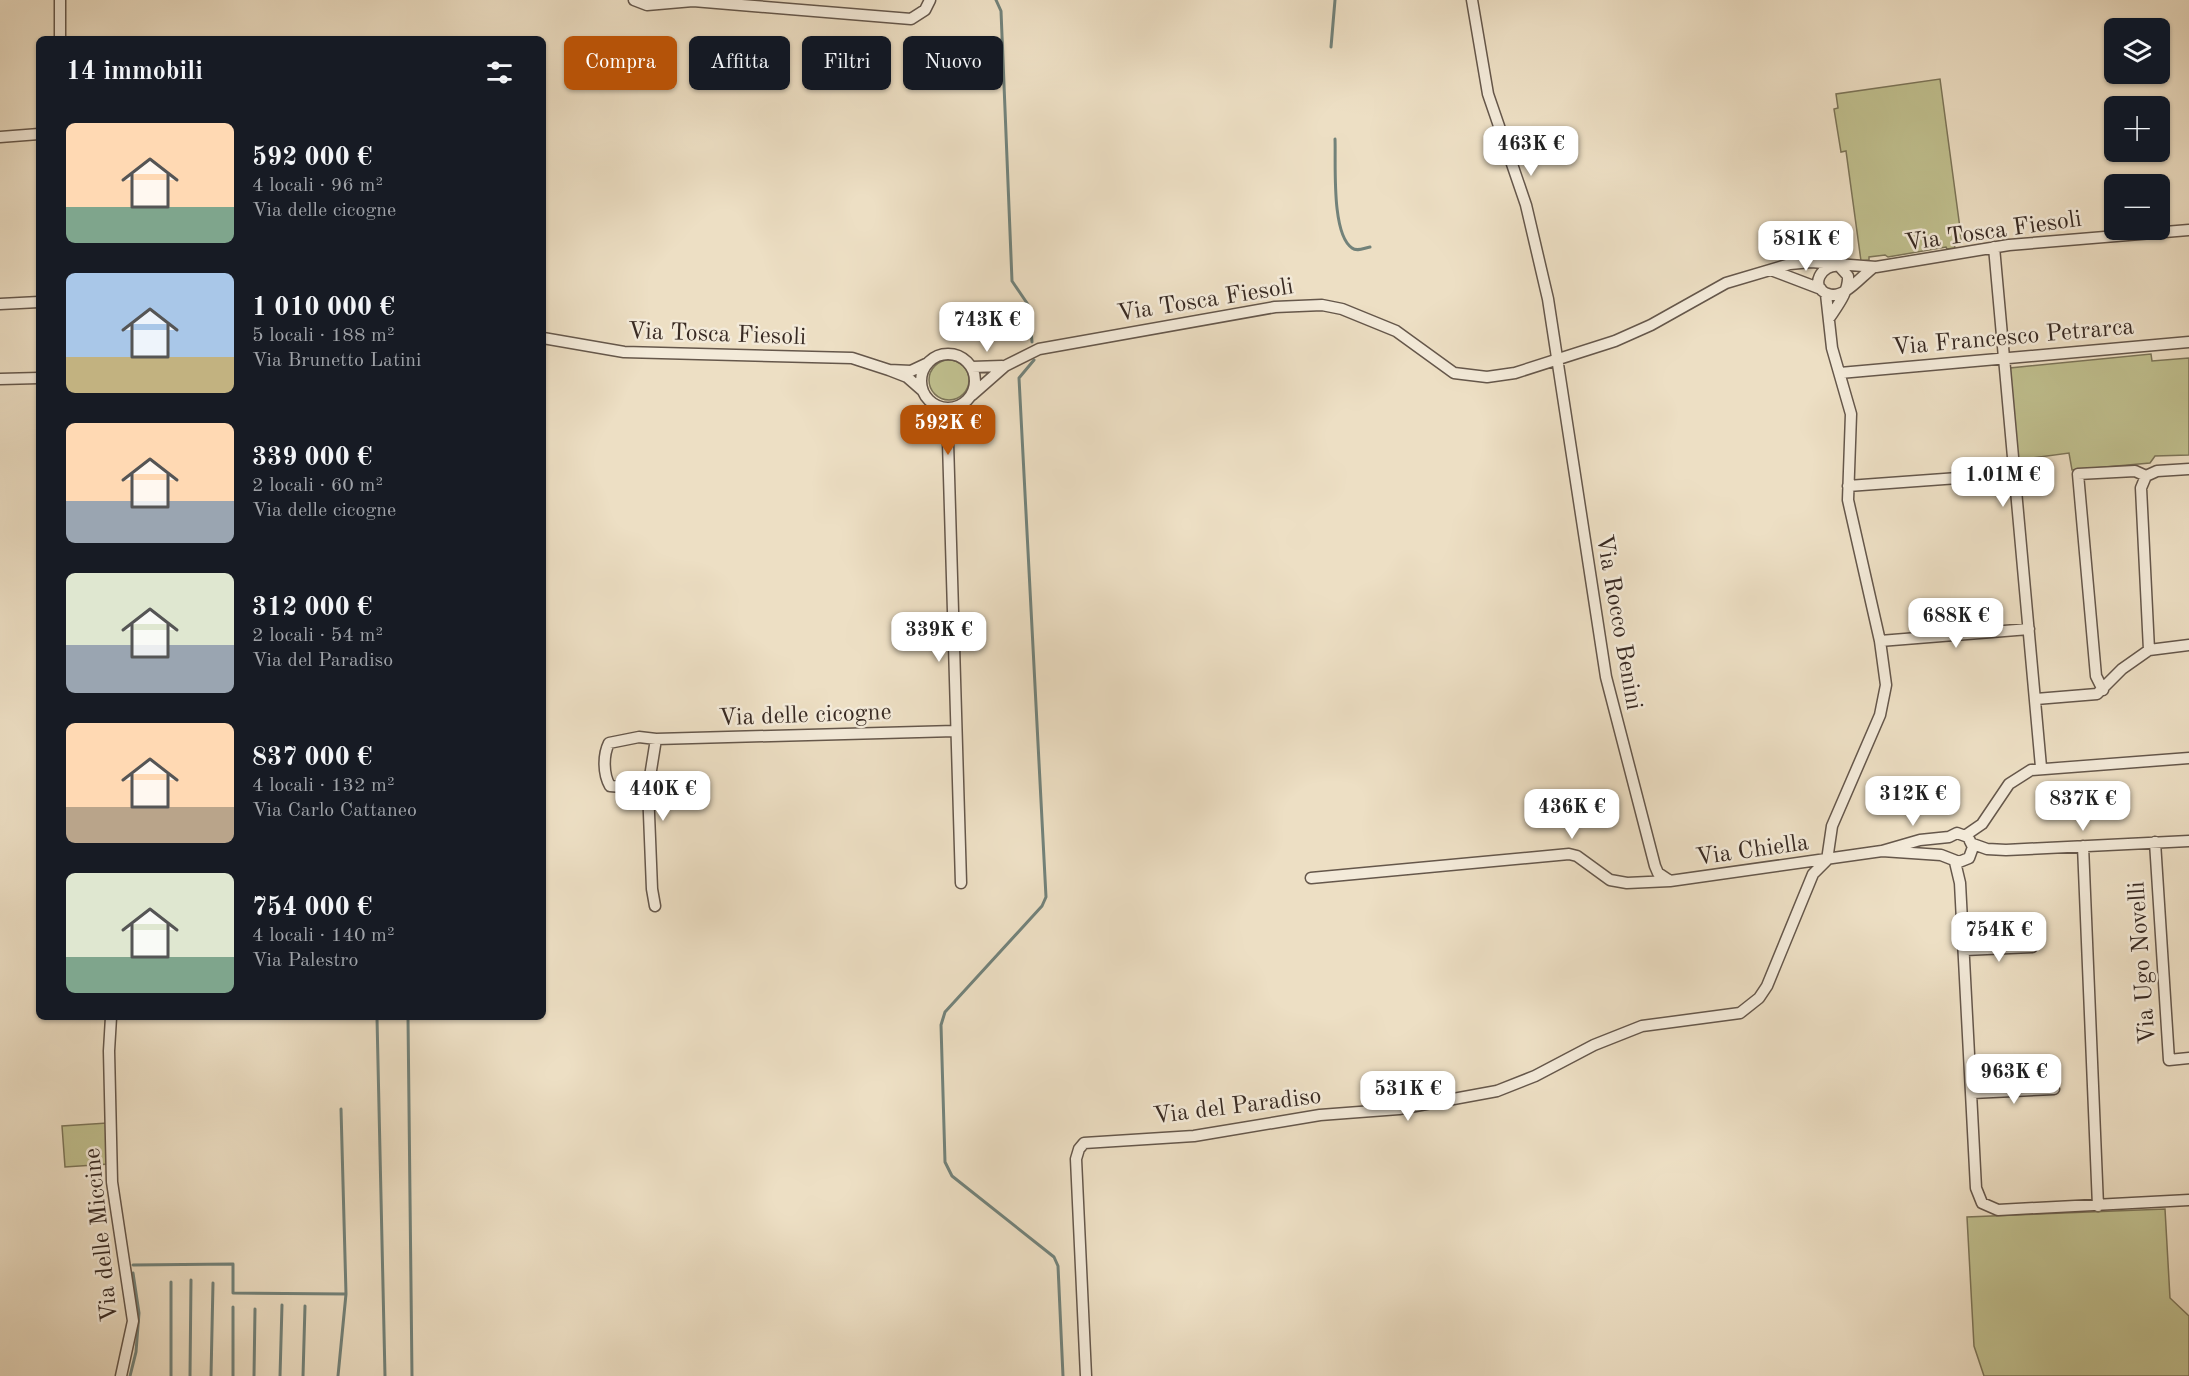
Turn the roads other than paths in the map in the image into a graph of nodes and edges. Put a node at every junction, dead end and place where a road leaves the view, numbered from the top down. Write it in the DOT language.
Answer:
graph roads {
  1 [pos="60,0"];
  2 [pos="634,0"];
  3 [pos="930,0"];
  4 [pos="1472,0"];
  5 [pos="60,36"];
  6 [pos="36,134"];
  7 [pos="0,137"];
  8 [pos="2189,230"];
  9 [pos="1994,247"];
  10 [pos="1836,265"];
  11 [pos="1875,267"];
  12 [pos="1770,270"];
  13 [pos="1823,291"];
  14 [pos="1844,292"];
  15 [pos="36,302"];
  16 [pos="0,304"];
  17 [pos="1830,317"];
  18 [pos="546,339"];
  19 [pos="2189,342"];
  20 [pos="2004,358"];
  21 [pos="1557,360"];
  22 [pos="928,363"];
  23 [pos="1005,366"];
  24 [pos="972,367"];
  25 [pos="889,370"];
  26 [pos="1840,373"];
  27 [pos="36,378"];
  28 [pos="0,379"];
  29 [pos="924,392"];
  30 [pos="968,399"];
  31 [pos="934,404"];
  32 [pos="948,442"];
  33 [pos="2189,469"];
  34 [pos="2013,474"];
  35 [pos="2146,476"];
  36 [pos="1848,486"];
  37 [pos="2029,629"];
  38 [pos="1880,641"];
  39 [pos="2189,645"];
  40 [pos="2149,650"];
  41 [pos="2103,690"];
  42 [pos="2036,699"];
  43 [pos="955,731"];
  44 [pos="656,739"];
  45 [pos="2189,758"];
  46 [pos="2041,767"];
  47 [pos="648,789"];
  48 [pos="1949,837"];
  49 [pos="1969,839"];
  50 [pos="2189,841"];
  51 [pos="2155,842"];
  52 [pos="2083,846"];
  53 [pos="1882,851"];
  54 [pos="1827,860"];
  55 [pos="1956,860"];
  56 [pos="1311,878"];
  57 [pos="1670,881"];
  58 [pos="961,883"];
  59 [pos="655,906"];
  60 [pos="2032,947"];
  61 [pos="1964,950"];
  62 [pos="111,1020"];
  63 [pos="2189,1059"];
  64 [pos="2054,1089"];
  65 [pos="1972,1093"];
  66 [pos="2189,1200"];
  67 [pos="2098,1206"];
  68 [pos="121,1376"];
  69 [pos="1086,1376"];
  1 -- 5 [label="street"];
  2 -- 3 [label="street"];
  4 -- 21 [label="street, Via Rocco Benini"];
  6 -- 7 [label="street"];
  8 -- 9 [label="street, Via Tosca Fiesoli"];
  9 -- 11 [label="street, Via Tosca Fiesoli"];
  9 -- 20 [label="street"];
  10 -- 11 [label="street, Via Tosca Fiesoli"];
  10 -- 12 [label="street, Via Tosca Fiesoli"];
  10 -- 13 [label="street"];
  10 -- 14 [label="street"];
  11 -- 14 [label="street, Via Tosca Fiesoli"];
  12 -- 13 [label="street"];
  12 -- 21 [label="street, Via Tosca Fiesoli"];
  13 -- 14 [label="street"];
  13 -- 17 [label="street, Via Chiella"];
  14 -- 17 [label="street"];
  15 -- 16 [label="street"];
  17 -- 26 [label="street, Via Chiella"];
  18 -- 25 [label="street, Via Tosca Fiesoli"];
  19 -- 20 [label="street, Via Francesco Petrarca"];
  20 -- 26 [label="street, Via Francesco Petrarca"];
  20 -- 34 [label="street"];
  21 -- 23 [label="street, Via Tosca Fiesoli"];
  21 -- 57 [label="street, Via Rocco Benini"];
  22 -- 24 [label="street, Via Tosca Fiesoli"];
  22 -- 25 [label="street, Via Tosca Fiesoli"];
  22 -- 29 [label="street"];
  23 -- 24 [label="street, Via Tosca Fiesoli"];
  23 -- 30 [label="street, Via Tosca Fiesoli"];
  24 -- 30 [label="street"];
  25 -- 29 [label="street, Via Tosca Fiesoli"];
  26 -- 36 [label="street, Via Chiella"];
  27 -- 28 [label="street"];
  29 -- 31 [label="street, Via Tosca Fiesoli"];
  30 -- 31 [label="street"];
  30 -- 32 [label="street"];
  31 -- 32 [label="street"];
  32 -- 43 [label="street"];
  33 -- 35 [label="street"];
  34 -- 36 [label="street"];
  34 -- 37 [label="street"];
  35 -- 40 [label="street"];
  35 -- 41 [label="street"];
  36 -- 38 [label="street, Via Chiella"];
  37 -- 38 [label="street"];
  37 -- 42 [label="street"];
  38 -- 54 [label="street, Via Chiella"];
  39 -- 40 [label="street"];
  40 -- 41 [label="street"];
  41 -- 42 [label="street"];
  42 -- 46 [label="street"];
  43 -- 44 [label="street, Via delle cicogne"];
  43 -- 58 [label="street"];
  44 -- 47 [label="street"];
  44 -- 47 [label="street, Via delle cicogne"];
  45 -- 46 [label="street"];
  46 -- 49 [label="street"];
  47 -- 59 [label="street"];
  48 -- 49 [label="street"];
  48 -- 53 [label="street"];
  48 -- 55 [label="street"];
  49 -- 52 [label="street"];
  49 -- 55 [label="street"];
  50 -- 51 [label="street"];
  51 -- 52 [label="street"];
  51 -- 63 [label="street, Via Ugo Novelli"];
  52 -- 67 [label="street"];
  53 -- 54 [label="street"];
  53 -- 55 [label="street"];
  54 -- 57 [label="street, Via Chiella"];
  54 -- 69 [label="street, Via del Paradiso"];
  55 -- 61 [label="street"];
  56 -- 57 [label="street, Via Chiella"];
  60 -- 61 [label="street"];
  61 -- 65 [label="street"];
  62 -- 68 [label="street, Via delle Miccine"];
  64 -- 65 [label="street"];
  65 -- 67 [label="street"];
  66 -- 67 [label="street"];
}
